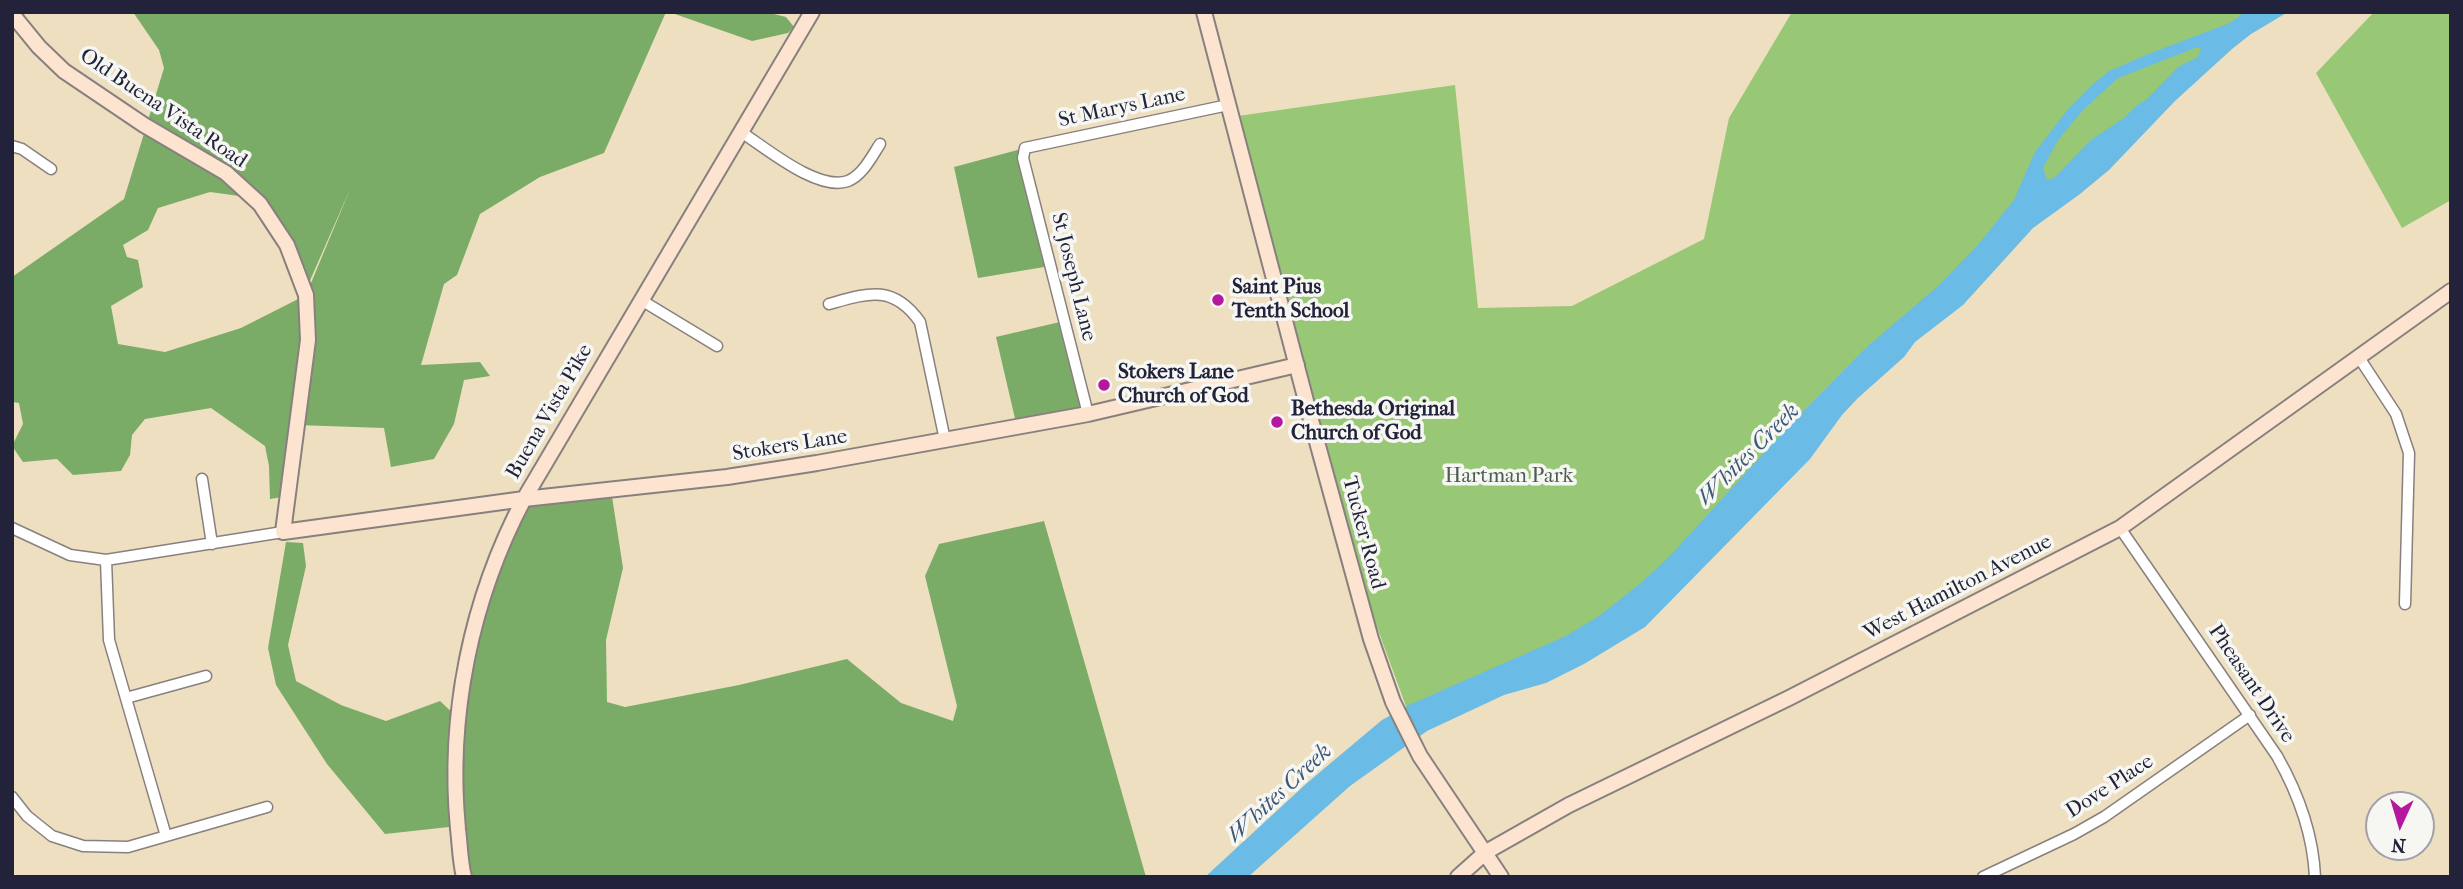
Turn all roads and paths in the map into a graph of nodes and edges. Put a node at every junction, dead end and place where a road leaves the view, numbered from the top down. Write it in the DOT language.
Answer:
graph roads {
  1 [pos="812,12"];
  2 [pos="1204,12"];
  3 [pos="12,14"];
  4 [pos="1228,105"];
  5 [pos="741,132"];
  6 [pos="880,144"];
  7 [pos="12,146"];
  8 [pos="1025,148"];
  9 [pos="51,169"];
  10 [pos="2451,291"];
  11 [pos="641,300"];
  12 [pos="828,304"];
  13 [pos="717,346"];
  14 [pos="2360,359"];
  15 [pos="1297,365"];
  16 [pos="1088,414"];
  17 [pos="945,440"];
  18 [pos="202,479"];
  19 [pos="524,499"];
  20 [pos="12,528"];
  21 [pos="2120,528"];
  22 [pos="283,531"];
  23 [pos="212,544"];
  24 [pos="106,560"];
  25 [pos="2405,604"];
  26 [pos="206,676"];
  27 [pos="126,698"];
  28 [pos="2249,715"];
  29 [pos="12,797"];
  30 [pos="267,807"];
  31 [pos="166,836"];
  32 [pos="1486,852"];
  33 [pos="464,877"];
  34 [pos="1458,877"];
  35 [pos="1501,877"];
  36 [pos="1983,877"];
  37 [pos="2315,877"];
  1 -- 5 [label="street, Buena Vista Pike"];
  2 -- 4 [label="street, Tucker Road"];
  3 -- 22 [label="street, Old Buena Vista Road"];
  4 -- 8 [label="street, St Marys Lane"];
  4 -- 15 [label="street, Tucker Road"];
  5 -- 6 [label="street"];
  5 -- 11 [label="street, Buena Vista Pike"];
  7 -- 9 [label="street"];
  8 -- 16 [label="street, St Joseph Lane"];
  10 -- 14 [label="street, West Hamilton Avenue"];
  11 -- 13 [label="street"];
  11 -- 19 [label="street, Buena Vista Pike"];
  12 -- 17 [label="street"];
  14 -- 21 [label="street, West Hamilton Avenue"];
  14 -- 25 [label="street"];
  15 -- 16 [label="street, Stokers Lane"];
  15 -- 32 [label="street, Tucker Road"];
  16 -- 17 [label="street, Stokers Lane"];
  17 -- 19 [label="street, Stokers Lane"];
  18 -- 23 [label="street"];
  19 -- 22 [label="street, Stokers Lane"];
  19 -- 33 [label="street, Buena Vista Pike"];
  20 -- 24 [label="street"];
  21 -- 28 [label="street, Pheasant Drive"];
  21 -- 32 [label="street, West Hamilton Avenue"];
  22 -- 23 [label="street"];
  23 -- 24 [label="street"];
  24 -- 27 [label="street"];
  26 -- 27 [label="street"];
  27 -- 31 [label="street"];
  28 -- 36 [label="street, Dove Place"];
  28 -- 37 [label="street, Pheasant Drive"];
  29 -- 31 [label="street"];
  30 -- 31 [label="street"];
  32 -- 34 [label="street, West Hamilton Avenue"];
  32 -- 35 [label="street, Tucker Road"];
}
